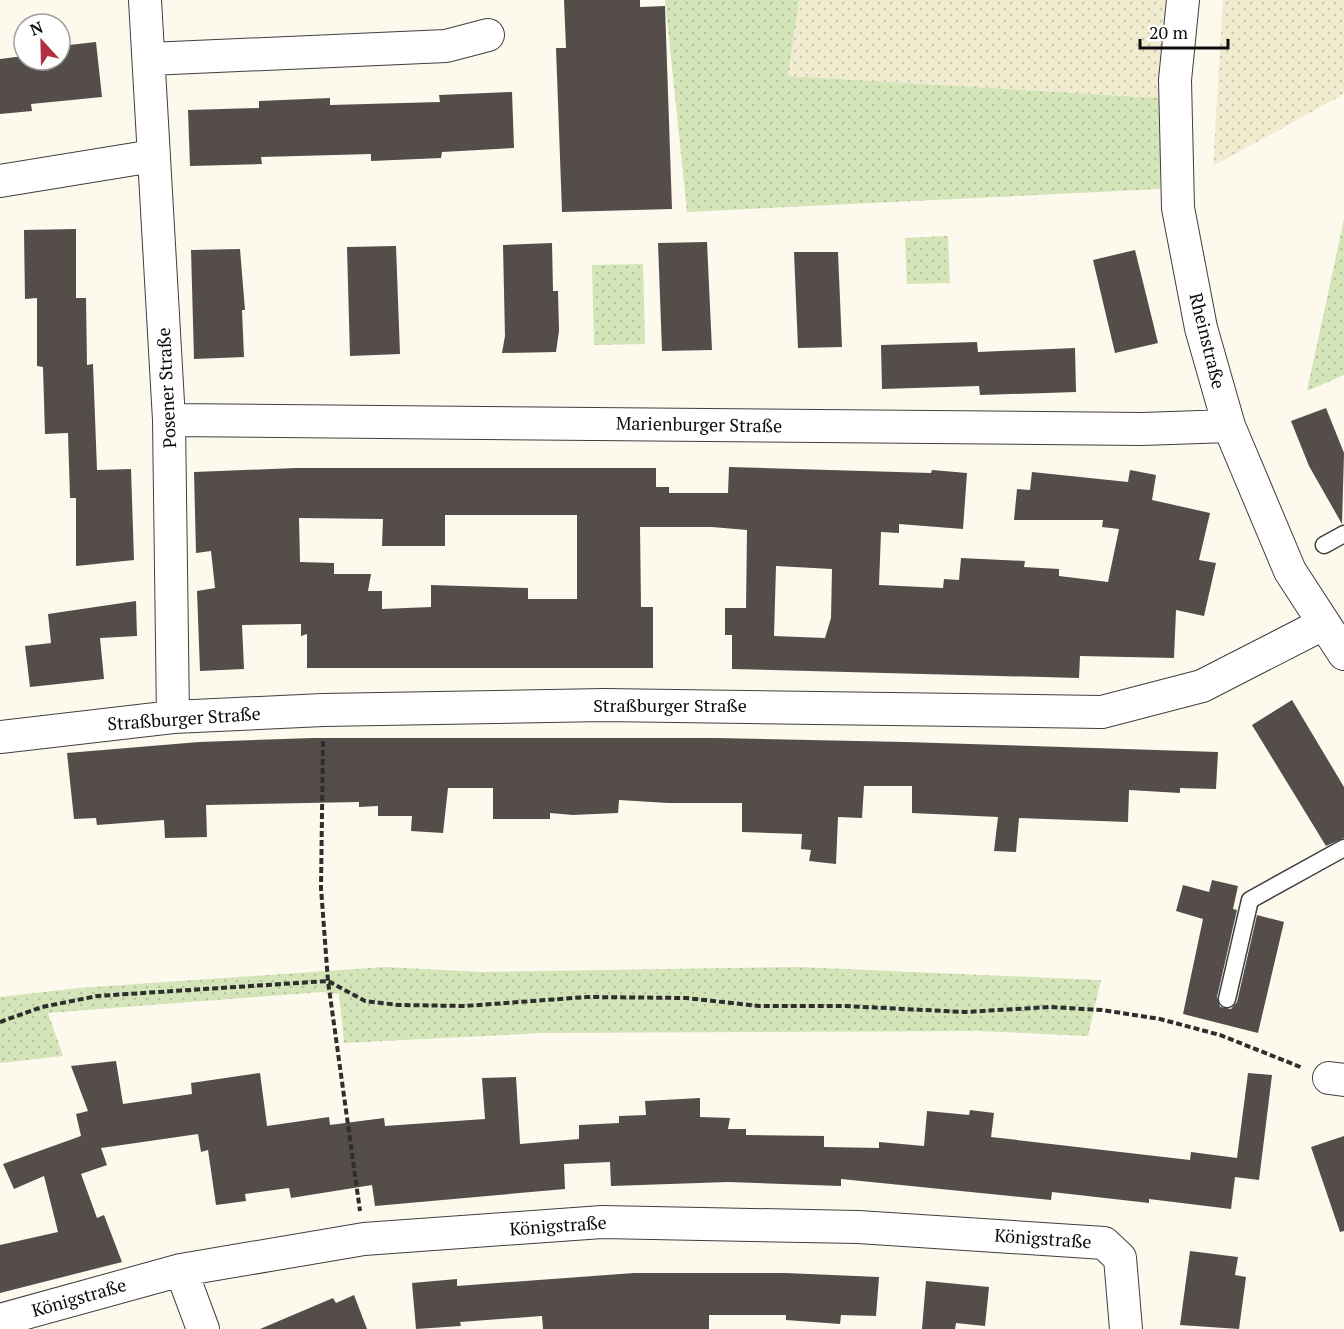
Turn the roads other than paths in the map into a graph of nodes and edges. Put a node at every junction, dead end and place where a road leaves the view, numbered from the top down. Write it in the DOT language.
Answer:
graph roads {
  1 [pos="145,0"];
  2 [pos="1183,0"];
  3 [pos="488,34"];
  4 [pos="149,59"];
  5 [pos="153,156"];
  6 [pos="0,181"];
  7 [pos="170,420"];
  8 [pos="1229,426"];
  9 [pos="1344,534"];
  10 [pos="1324,545"];
  11 [pos="1323,624"];
  12 [pos="1344,654"];
  13 [pos="172,717"];
  14 [pos="0,737"];
  15 [pos="1344,848"];
  16 [pos="1227,999"];
  17 [pos="181,1270"];
  18 [pos="0,1320"];
  19 [pos="203,1329"];
  20 [pos="1126,1329"];
  1 -- 4 [label="street, Posener Straße"];
  2 -- 8 [label="street, Rheinstraße"];
  3 -- 4 [label="street"];
  4 -- 5 [label="street, Posener Straße"];
  5 -- 6 [label="street"];
  5 -- 7 [label="street, Posener Straße"];
  7 -- 8 [label="street, Marienburger Straße"];
  7 -- 13 [label="street, Posener Straße"];
  8 -- 11 [label="street, Rheinstraße"];
  9 -- 10 [label="lane"];
  11 -- 12 [label="street, Rheinstraße"];
  11 -- 13 [label="street, Straßburger Straße"];
  13 -- 14 [label="street, Straßburger Straße"];
  15 -- 16 [label="lane"];
  17 -- 18 [label="street, Königstraße"];
  17 -- 19 [label="street"];
  17 -- 20 [label="street, Königstraße"];
}
